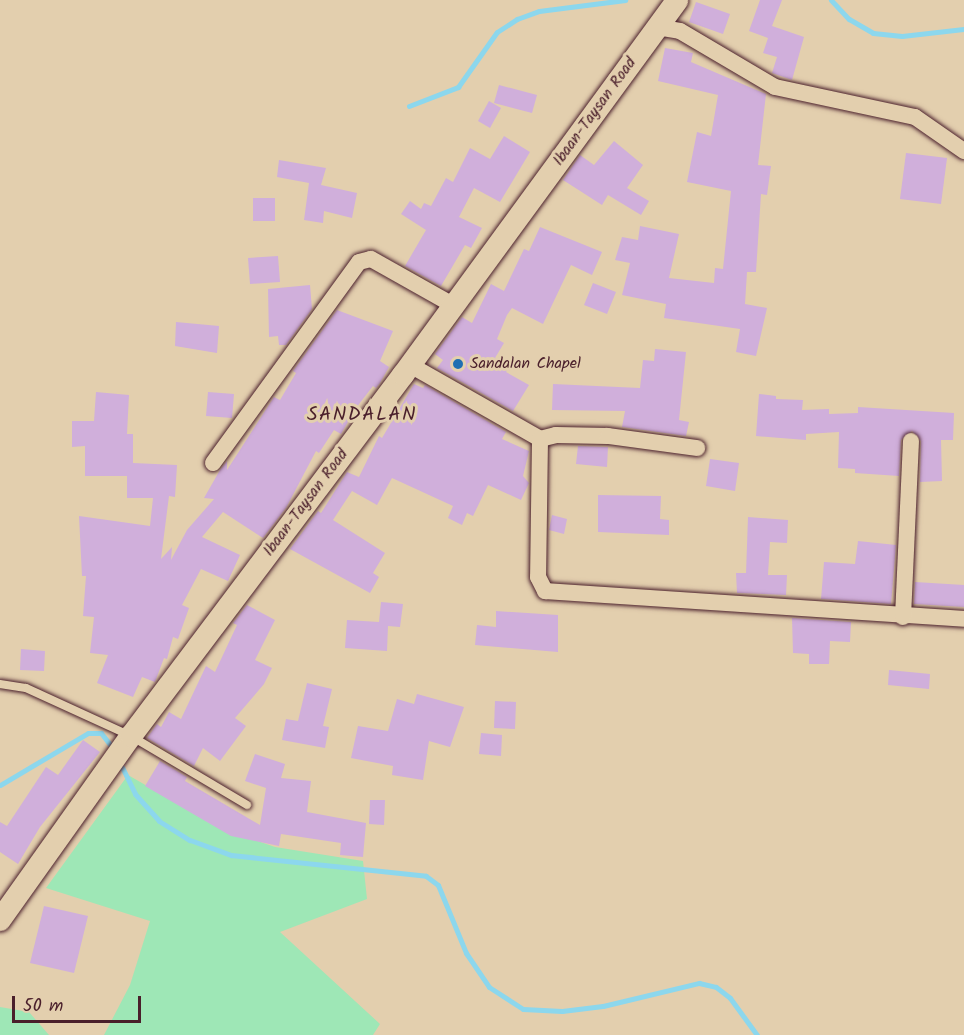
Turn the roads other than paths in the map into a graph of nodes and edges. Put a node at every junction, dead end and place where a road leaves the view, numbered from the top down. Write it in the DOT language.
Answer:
graph roads {
  1 [pos="676,0"];
  2 [pos="657,27"];
  3 [pos="964,151"];
  4 [pos="453,305"];
  5 [pos="410,365"];
  6 [pos="540,439"];
  7 [pos="911,441"];
  8 [pos="697,448"];
  9 [pos="213,463"];
  10 [pos="903,617"];
  11 [pos="964,619"];
  12 [pos="0,684"];
  13 [pos="131,736"];
  14 [pos="247,805"];
  15 [pos="0,920"];
  1 -- 2 [label="main road, Ibaan-Taysan Road"];
  2 -- 3 [label="street"];
  2 -- 4 [label="main road, Ibaan-Taysan Road"];
  4 -- 5 [label="main road, Ibaan-Taysan Road"];
  4 -- 9 [label="street"];
  5 -- 6 [label="street"];
  5 -- 13 [label="main road, Ibaan-Taysan Road"];
  6 -- 8 [label="street"];
  6 -- 10 [label="street"];
  7 -- 10 [label="street"];
  10 -- 11 [label="street"];
  12 -- 13 [label="lane"];
  13 -- 14 [label="lane"];
  13 -- 15 [label="main road, Ibaan-Taysan Road"];
}
